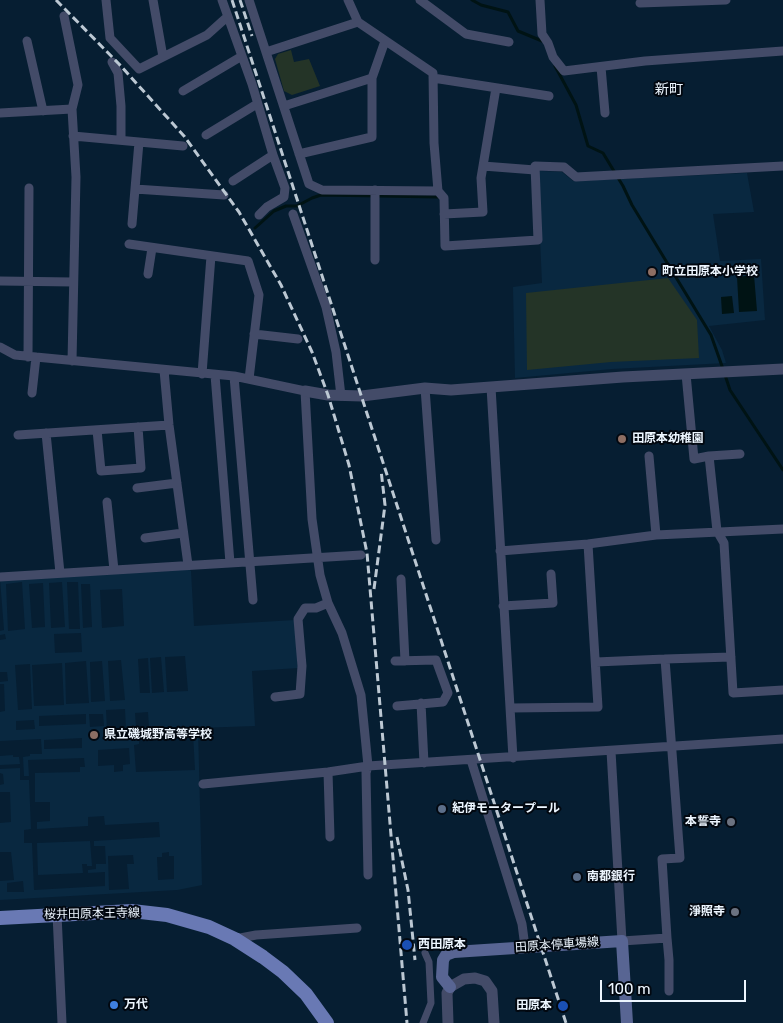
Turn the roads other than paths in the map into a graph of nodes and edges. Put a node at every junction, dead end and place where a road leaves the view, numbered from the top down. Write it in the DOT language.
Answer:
graph roads {
  1 [pos="106,0"];
  2 [pos="153,0"];
  3 [pos="222,0"];
  4 [pos="249,0"];
  5 [pos="348,0"];
  6 [pos="420,0"];
  7 [pos="540,0"];
  8 [pos="726,0"];
  9 [pos="640,3"];
  10 [pos="64,16"];
  11 [pos="227,17"];
  12 [pos="358,22"];
  13 [pos="385,41"];
  14 [pos="27,42"];
  15 [pos="510,42"];
  16 [pos="783,51"];
  17 [pos="266,52"];
  18 [pos="242,56"];
  19 [pos="163,57"];
  20 [pos="112,62"];
  21 [pos="601,67"];
  22 [pos="372,78"];
  23 [pos="433,78"];
  24 [pos="496,88"];
  25 [pos="183,91"];
  26 [pos="549,96"];
  27 [pos="257,104"];
  28 [pos="284,106"];
  29 [pos="72,109"];
  30 [pos="43,111"];
  31 [pos="0,113"];
  32 [pos="605,113"];
  33 [pos="206,135"];
  34 [pos="72,136"];
  35 [pos="121,140"];
  36 [pos="139,142"];
  37 [pos="183,146"];
  38 [pos="299,154"];
  39 [pos="273,155"];
  40 [pos="483,166"];
  41 [pos="783,166"];
  42 [pos="535,170"];
  43 [pos="234,181"];
  44 [pos="29,188"];
  45 [pos="135,189"];
  46 [pos="438,191"];
  47 [pos="375,194"];
  48 [pos="224,195"];
  49 [pos="293,214"];
  50 [pos="444,214"];
  51 [pos="259,215"];
  52 [pos="132,224"];
  53 [pos="129,244"];
  54 [pos="152,248"];
  55 [pos="211,256"];
  56 [pos="375,260"];
  57 [pos="148,274"];
  58 [pos="0,281"];
  59 [pos="28,281"];
  60 [pos="73,282"];
  61 [pos="254,334"];
  62 [pos="298,339"];
  63 [pos="0,346"];
  64 [pos="32,357"];
  65 [pos="72,361"];
  66 [pos="783,369"];
  67 [pos="164,370"];
  68 [pos="202,374"];
  69 [pos="686,374"];
  70 [pos="216,375"];
  71 [pos="234,376"];
  72 [pos="249,379"];
  73 [pos="491,387"];
  74 [pos="424,388"];
  75 [pos="305,391"];
  76 [pos="32,394"];
  77 [pos="341,396"];
  78 [pos="169,425"];
  79 [pos="138,427"];
  80 [pos="97,430"];
  81 [pos="46,434"];
  82 [pos="18,435"];
  83 [pos="740,454"];
  84 [pos="649,456"];
  85 [pos="709,456"];
  86 [pos="177,483"];
  87 [pos="137,488"];
  88 [pos="107,502"];
  89 [pos="783,529"];
  90 [pos="717,532"];
  91 [pos="183,533"];
  92 [pos="656,536"];
  93 [pos="145,538"];
  94 [pos="436,540"];
  95 [pos="588,544"];
  96 [pos="500,551"];
  97 [pos="361,555"];
  98 [pos="317,558"];
  99 [pos="249,562"];
  100 [pos="230,563"];
  101 [pos="188,565"];
  102 [pos="114,570"];
  103 [pos="60,573"];
  104 [pos="551,574"];
  105 [pos="0,577"];
  106 [pos="401,579"];
  107 [pos="252,600"];
  108 [pos="328,603"];
  109 [pos="504,606"];
  110 [pos="732,657"];
  111 [pos="664,659"];
  112 [pos="395,661"];
  113 [pos="405,661"];
  114 [pos="596,662"];
  115 [pos="783,690"];
  116 [pos="274,697"];
  117 [pos="421,704"];
  118 [pos="396,706"];
  119 [pos="510,708"];
  120 [pos="783,739"];
  121 [pos="670,746"];
  122 [pos="611,751"];
  123 [pos="513,758"];
  124 [pos="471,760"];
  125 [pos="424,763"];
  126 [pos="368,766"];
  127 [pos="328,772"];
  128 [pos="203,784"];
  129 [pos="330,837"];
  130 [pos="368,875"];
  131 [pos="57,914"];
  132 [pos="0,918"];
  133 [pos="357,928"];
  134 [pos="667,938"];
  135 [pos="235,939"];
  136 [pos="622,941"];
  137 [pos="524,947"];
  138 [pos="426,953"];
  139 [pos="450,987"];
  140 [pos="669,991"];
  141 [pos="62,1023"];
  142 [pos="327,1023"];
  143 [pos="422,1023"];
  144 [pos="448,1023"];
  145 [pos="494,1023"];
  146 [pos="627,1023"];
  1 -- 19 [label="street"];
  2 -- 19 [label="street"];
  3 -- 11 [label="street"];
  4 -- 17 [label="street"];
  5 -- 12 [label="street"];
  6 -- 15 [label="street"];
  7 -- 21 [label="street"];
  8 -- 9 [label="street"];
  10 -- 29 [label="street"];
  11 -- 18 [label="street"];
  11 -- 19 [label="street"];
  12 -- 13 [label="street"];
  12 -- 17 [label="street"];
  13 -- 22 [label="street"];
  13 -- 23 [label="street"];
  14 -- 30 [label="street"];
  16 -- 21 [label="street"];
  17 -- 28 [label="street"];
  18 -- 25 [label="street"];
  18 -- 27 [label="street"];
  20 -- 35 [label="street"];
  21 -- 32 [label="street"];
  22 -- 28 [label="street"];
  22 -- 38 [label="street"];
  23 -- 24 [label="street"];
  23 -- 46 [label="street"];
  24 -- 26 [label="street"];
  24 -- 40 [label="street"];
  27 -- 33 [label="street"];
  27 -- 39 [label="street"];
  28 -- 38 [label="street"];
  29 -- 30 [label="street"];
  29 -- 34 [label="street"];
  30 -- 31 [label="street"];
  34 -- 35 [label="street"];
  34 -- 60 [label="street"];
  35 -- 36 [label="street"];
  36 -- 37 [label="street"];
  36 -- 45 [label="street"];
  38 -- 47 [label="street"];
  39 -- 43 [label="street"];
  39 -- 51 [label="street"];
  40 -- 42 [label="street"];
  40 -- 50 [label="street"];
  41 -- 42 [label="street"];
  42 -- 50 [label="street"];
  44 -- 59 [label="street"];
  45 -- 48 [label="street"];
  45 -- 52 [label="street"];
  46 -- 47 [label="street"];
  46 -- 50 [label="street"];
  47 -- 56 [label="street"];
  49 -- 77 [label="street"];
  53 -- 54 [label="street"];
  54 -- 55 [label="street"];
  54 -- 57 [label="street"];
  55 -- 61 [label="street"];
  55 -- 68 [label="street"];
  58 -- 59 [label="street"];
  59 -- 60 [label="street"];
  59 -- 64 [label="street"];
  60 -- 65 [label="street"];
  61 -- 62 [label="street"];
  61 -- 72 [label="street"];
  63 -- 64 [label="street"];
  64 -- 65 [label="street"];
  64 -- 76 [label="street"];
  65 -- 67 [label="street"];
  66 -- 69 [label="street"];
  67 -- 68 [label="street"];
  67 -- 78 [label="street"];
  68 -- 70 [label="street"];
  69 -- 73 [label="street"];
  69 -- 85 [label="street"];
  70 -- 71 [label="street"];
  70 -- 100 [label="street"];
  71 -- 72 [label="street"];
  71 -- 99 [label="street"];
  72 -- 75 [label="street"];
  73 -- 74 [label="street"];
  73 -- 96 [label="street"];
  74 -- 77 [label="street"];
  74 -- 94 [label="street"];
  75 -- 77 [label="street"];
  75 -- 98 [label="street"];
  78 -- 79 [label="street"];
  78 -- 86 [label="street"];
  79 -- 80 [label="street"];
  79 -- 80 [label="street"];
  80 -- 81 [label="street"];
  81 -- 82 [label="street"];
  81 -- 103 [label="street"];
  83 -- 85 [label="street"];
  84 -- 92 [label="street"];
  85 -- 90 [label="street"];
  86 -- 87 [label="street"];
  86 -- 91 [label="street"];
  88 -- 102 [label="street"];
  89 -- 90 [label="street"];
  90 -- 92 [label="street"];
  90 -- 110 [label="street"];
  91 -- 93 [label="street"];
  91 -- 101 [label="street"];
  92 -- 95 [label="street"];
  95 -- 96 [label="street"];
  95 -- 114 [label="street"];
  96 -- 109 [label="street"];
  97 -- 98 [label="street"];
  98 -- 99 [label="street"];
  98 -- 108 [label="street"];
  99 -- 100 [label="street"];
  99 -- 107 [label="street"];
  100 -- 101 [label="street"];
  101 -- 102 [label="street"];
  102 -- 103 [label="street"];
  103 -- 105 [label="street"];
  104 -- 109 [label="street"];
  106 -- 113 [label="street"];
  108 -- 116 [label="street"];
  108 -- 126 [label="street"];
  109 -- 119 [label="street"];
  110 -- 111 [label="street"];
  110 -- 115 [label="street"];
  111 -- 114 [label="street"];
  111 -- 121 [label="street"];
  112 -- 113 [label="street"];
  113 -- 117 [label="street"];
  114 -- 119 [label="street"];
  117 -- 118 [label="street"];
  117 -- 125 [label="street"];
  119 -- 123 [label="street"];
  120 -- 121 [label="street"];
  121 -- 122 [label="street"];
  121 -- 134 [label="street"];
  122 -- 123 [label="street"];
  122 -- 136 [label="street"];
  123 -- 124 [label="street"];
  124 -- 125 [label="street"];
  124 -- 137 [label="street"];
  125 -- 126 [label="street"];
  126 -- 127 [label="street"];
  126 -- 130 [label="street"];
  127 -- 128 [label="street"];
  127 -- 129 [label="street"];
  131 -- 132 [label="main road, 桜井田原本王寺線"];
  131 -- 135 [label="main road, 桜井田原本王寺線"];
  131 -- 141 [label="street"];
  133 -- 135 [label="street"];
  134 -- 136 [label="street"];
  134 -- 140 [label="street"];
  135 -- 142 [label="main road, 桜井田原本王寺線"];
  136 -- 137 [label="main road, 田原本停車場線"];
  136 -- 146 [label="main road"];
  137 -- 139 [label="main road, 田原本停車場線"];
  138 -- 143 [label="street"];
  139 -- 144 [label="street"];
  139 -- 145 [label="street"];
}
